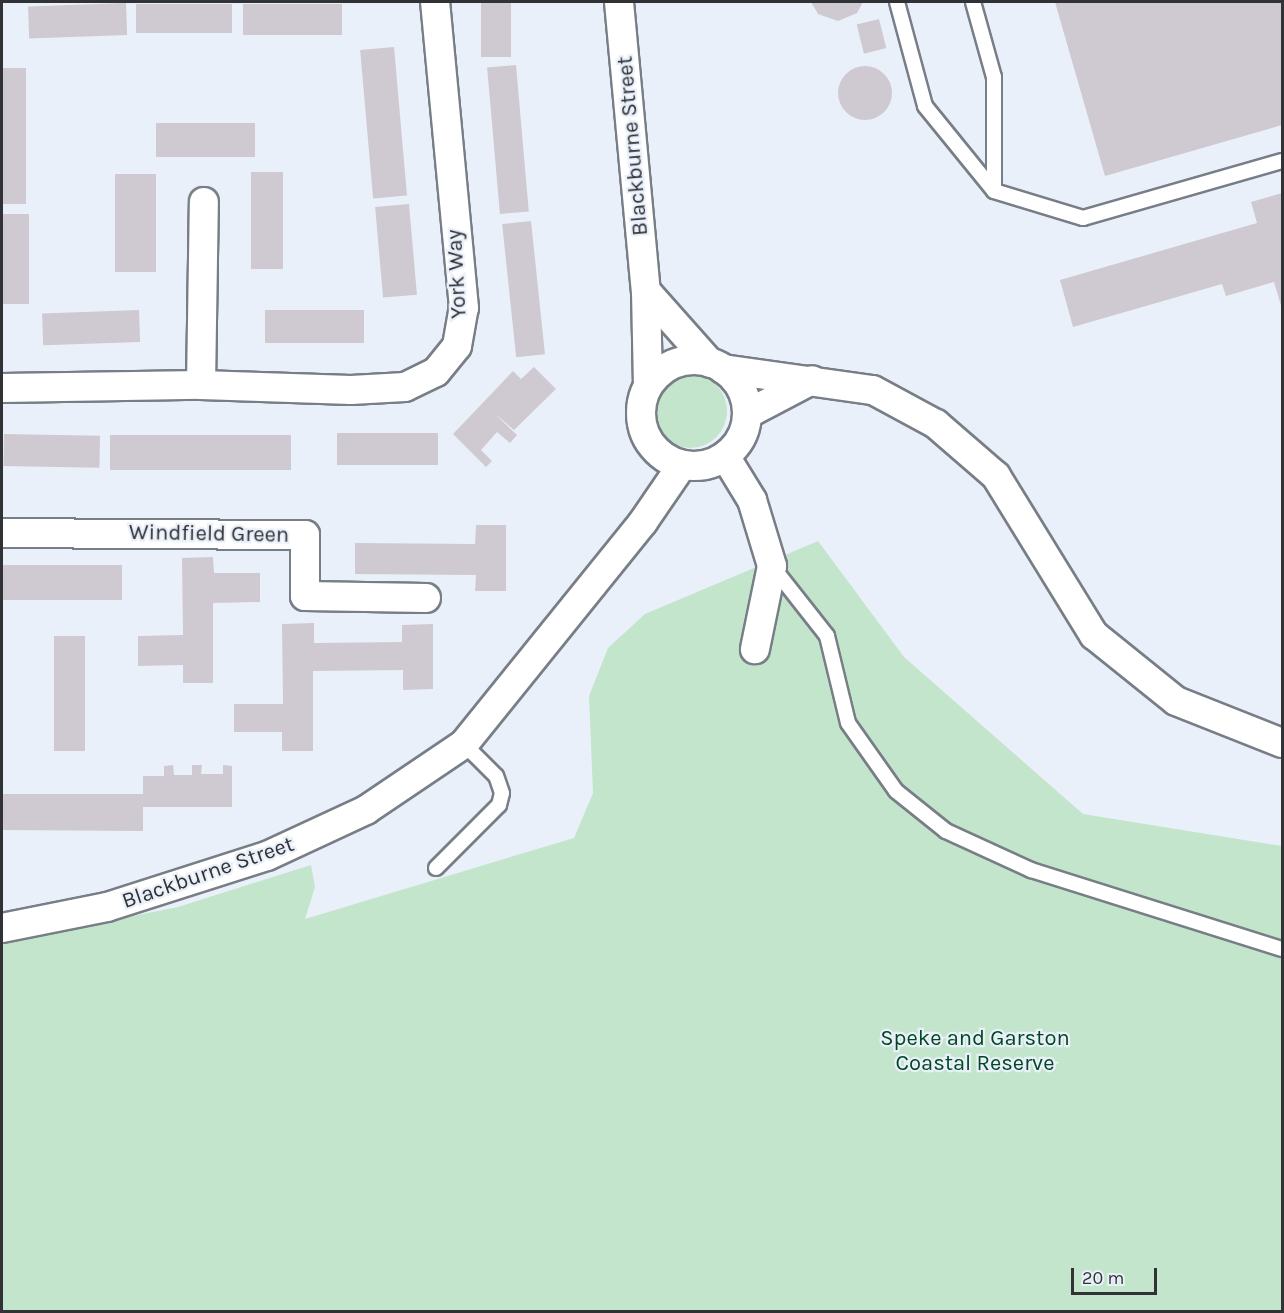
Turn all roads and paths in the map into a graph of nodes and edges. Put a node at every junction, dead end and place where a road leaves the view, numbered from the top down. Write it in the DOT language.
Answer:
graph roads {
  1 [pos="435,2"];
  2 [pos="620,2"];
  3 [pos="897,2"];
  4 [pos="973,2"];
  5 [pos="1282,161"];
  6 [pos="994,191"];
  7 [pos="204,202"];
  8 [pos="646,291"];
  9 [pos="716,366"];
  10 [pos="812,380"];
  11 [pos="201,385"];
  12 [pos="648,386"];
  13 [pos="2,388"];
  14 [pos="747,414"];
  15 [pos="654,449"];
  16 [pos="725,456"];
  17 [pos="682,465"];
  18 [pos="643,522"];
  19 [pos="2,533"];
  20 [pos="772,566"];
  21 [pos="426,598"];
  22 [pos="755,649"];
  23 [pos="1282,743"];
  24 [pos="464,744"];
  25 [pos="436,868"];
  26 [pos="2,928"];
  27 [pos="1282,949"];
  1 -- 11 [label="street, York Way"];
  2 -- 8 [label="street, Blackburne Street"];
  3 -- 6 [label="lane"];
  4 -- 6 [label="lane"];
  5 -- 6 [label="lane"];
  7 -- 11 [label="street"];
  8 -- 9 [label="street"];
  8 -- 12 [label="street, Blackburne Street"];
  9 -- 10 [label="street"];
  9 -- 12 [label="street"];
  9 -- 14 [label="street"];
  10 -- 14 [label="street"];
  10 -- 23 [label="street"];
  11 -- 13 [label="street, York Way"];
  12 -- 15 [label="street"];
  14 -- 16 [label="street"];
  15 -- 17 [label="street"];
  15 -- 18 [label="street"];
  16 -- 17 [label="street"];
  16 -- 20 [label="street"];
  17 -- 18 [label="street, Blackburne Street"];
  18 -- 24 [label="street, Blackburne Street"];
  19 -- 21 [label="street, Windfield Green"];
  20 -- 22 [label="street"];
  20 -- 27 [label="lane"];
  24 -- 25 [label="lane"];
  24 -- 26 [label="street, Blackburne Street"];
}
